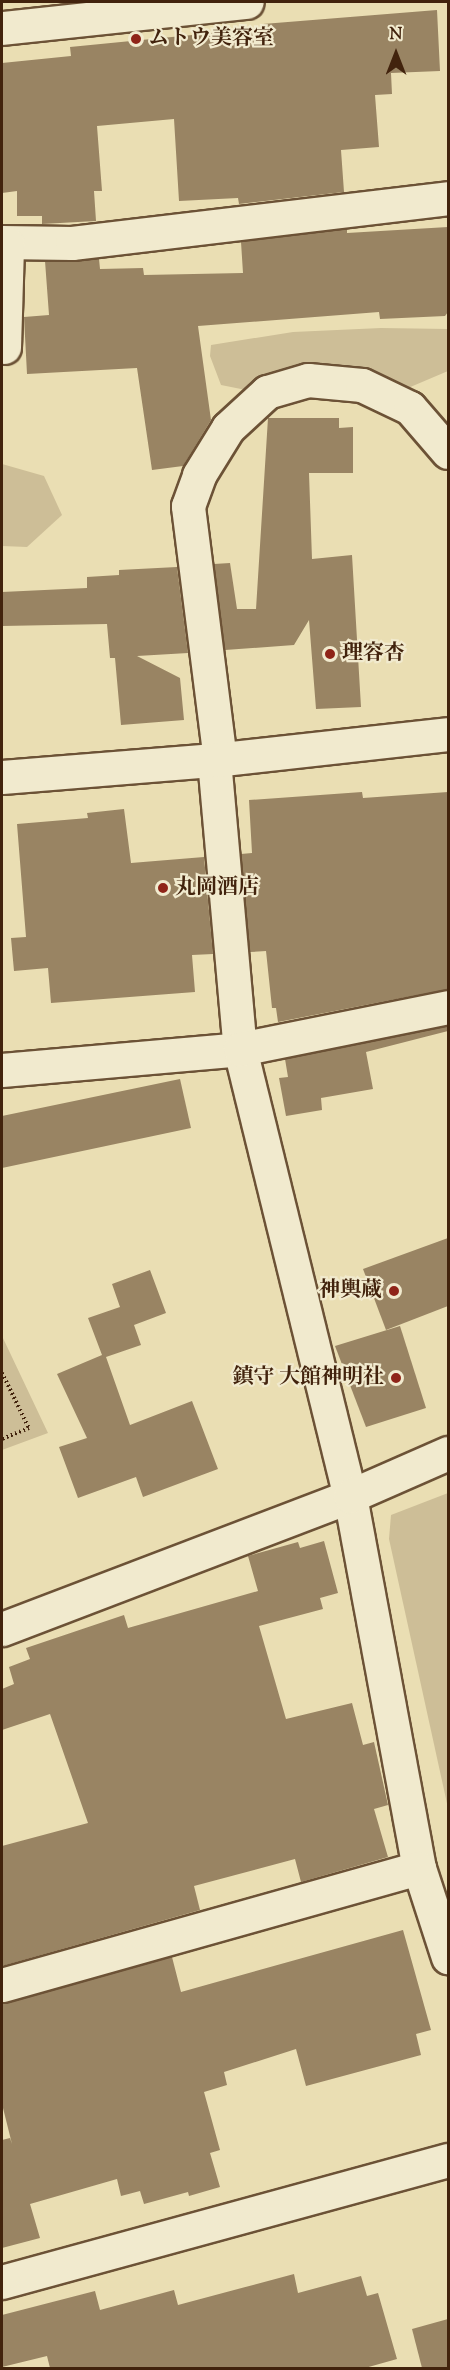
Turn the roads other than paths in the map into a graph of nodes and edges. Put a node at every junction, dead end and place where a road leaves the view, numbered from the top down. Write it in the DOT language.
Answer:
graph roads {
  1 [pos="247,2"];
  2 [pos="2,28"];
  3 [pos="448,198"];
  4 [pos="4,242"];
  5 [pos="4,347"];
  6 [pos="448,452"];
  7 [pos="448,734"];
  8 [pos="217,760"];
  9 [pos="2,777"];
  10 [pos="448,1007"];
  11 [pos="240,1049"];
  12 [pos="2,1070"];
  13 [pos="448,1453"];
  14 [pos="350,1496"];
  15 [pos="2,1629"];
  16 [pos="419,1868"];
  17 [pos="448,1957"];
  18 [pos="2,1985"];
  19 [pos="448,2160"];
  20 [pos="2,2282"];
  1 -- 2 [label="street"];
  3 -- 4 [label="street"];
  4 -- 5 [label="street"];
  6 -- 8 [label="street"];
  7 -- 8 [label="street"];
  8 -- 9 [label="street"];
  8 -- 11 [label="street"];
  10 -- 11 [label="street"];
  11 -- 12 [label="street"];
  11 -- 14 [label="street"];
  13 -- 14 [label="street"];
  14 -- 15 [label="street"];
  14 -- 16 [label="street"];
  16 -- 17 [label="street"];
  16 -- 18 [label="street"];
  19 -- 20 [label="street"];
}
